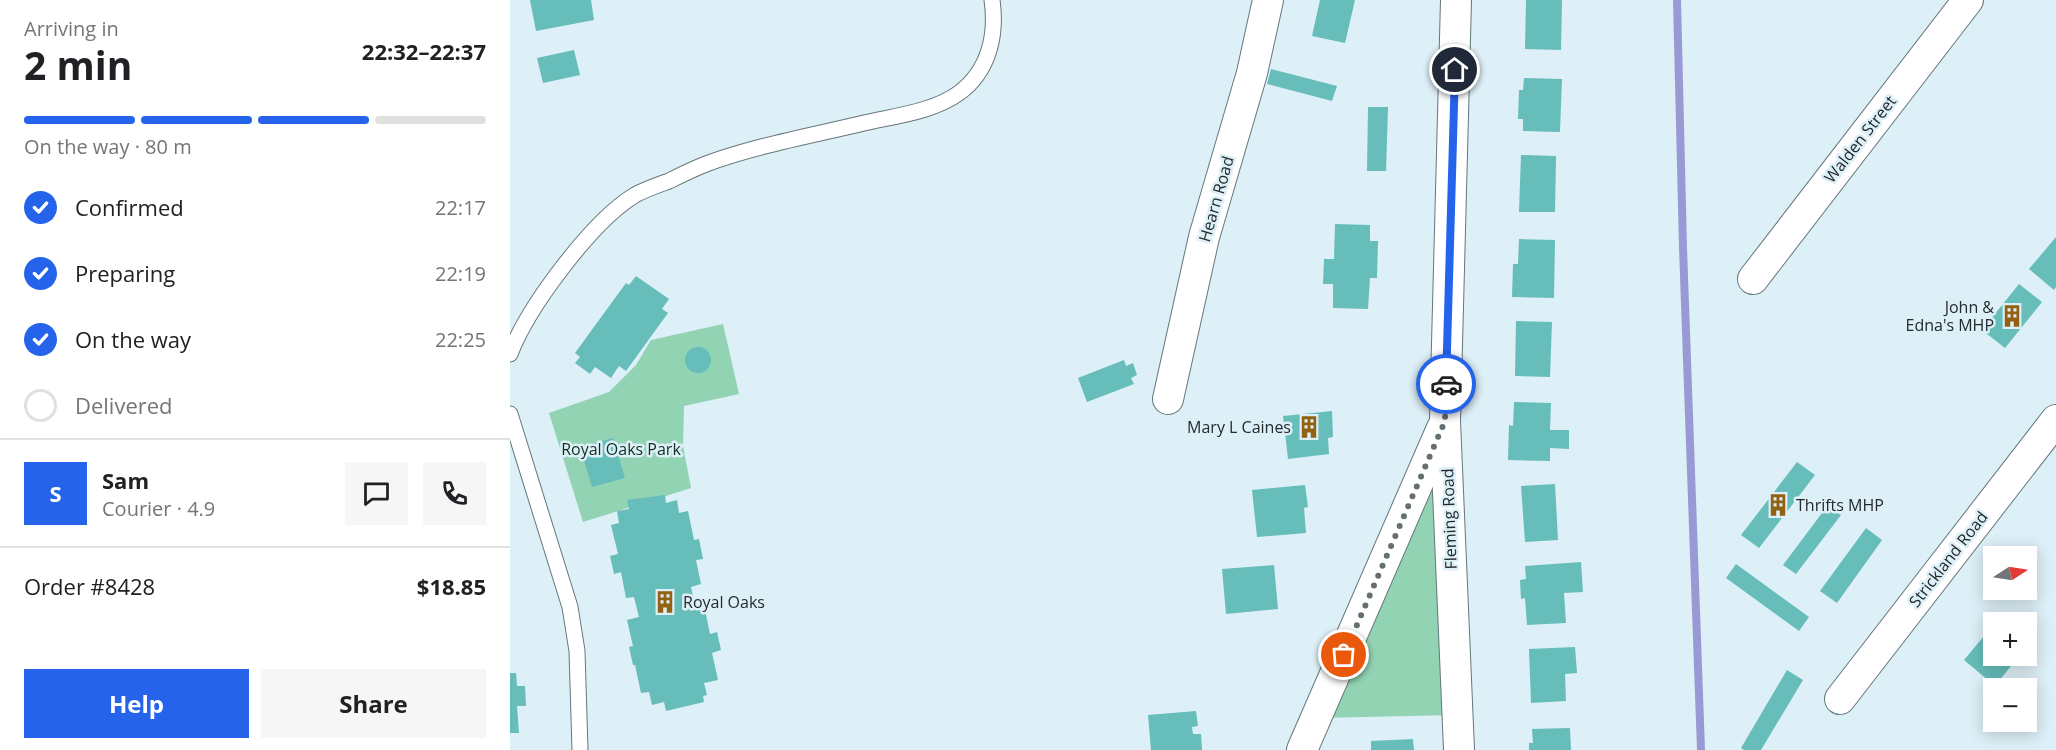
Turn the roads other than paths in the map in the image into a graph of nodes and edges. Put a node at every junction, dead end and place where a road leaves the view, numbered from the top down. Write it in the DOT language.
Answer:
graph roads {
  1 [pos="992,0"];
  2 [pos="1268,0"];
  3 [pos="1456,0"];
  4 [pos="1968,0"];
  5 [pos="1753,279"];
  6 [pos="510,354"];
  7 [pos="1168,399"];
  8 [pos="510,414"];
  9 [pos="2056,420"];
  10 [pos="1445,421"];
  11 [pos="1840,699"];
  12 [pos="580,750"];
  13 [pos="1302,750"];
  14 [pos="1459,750"];
  1 -- 6 [label="lane"];
  2 -- 7 [label="street, Hearn Road"];
  3 -- 10 [label="street, Fleming Road"];
  4 -- 5 [label="street, Walden Street"];
  8 -- 12 [label="lane"];
  9 -- 11 [label="street, Strickland Road"];
  10 -- 13 [label="street"];
  10 -- 14 [label="street, Fleming Road"];
}
